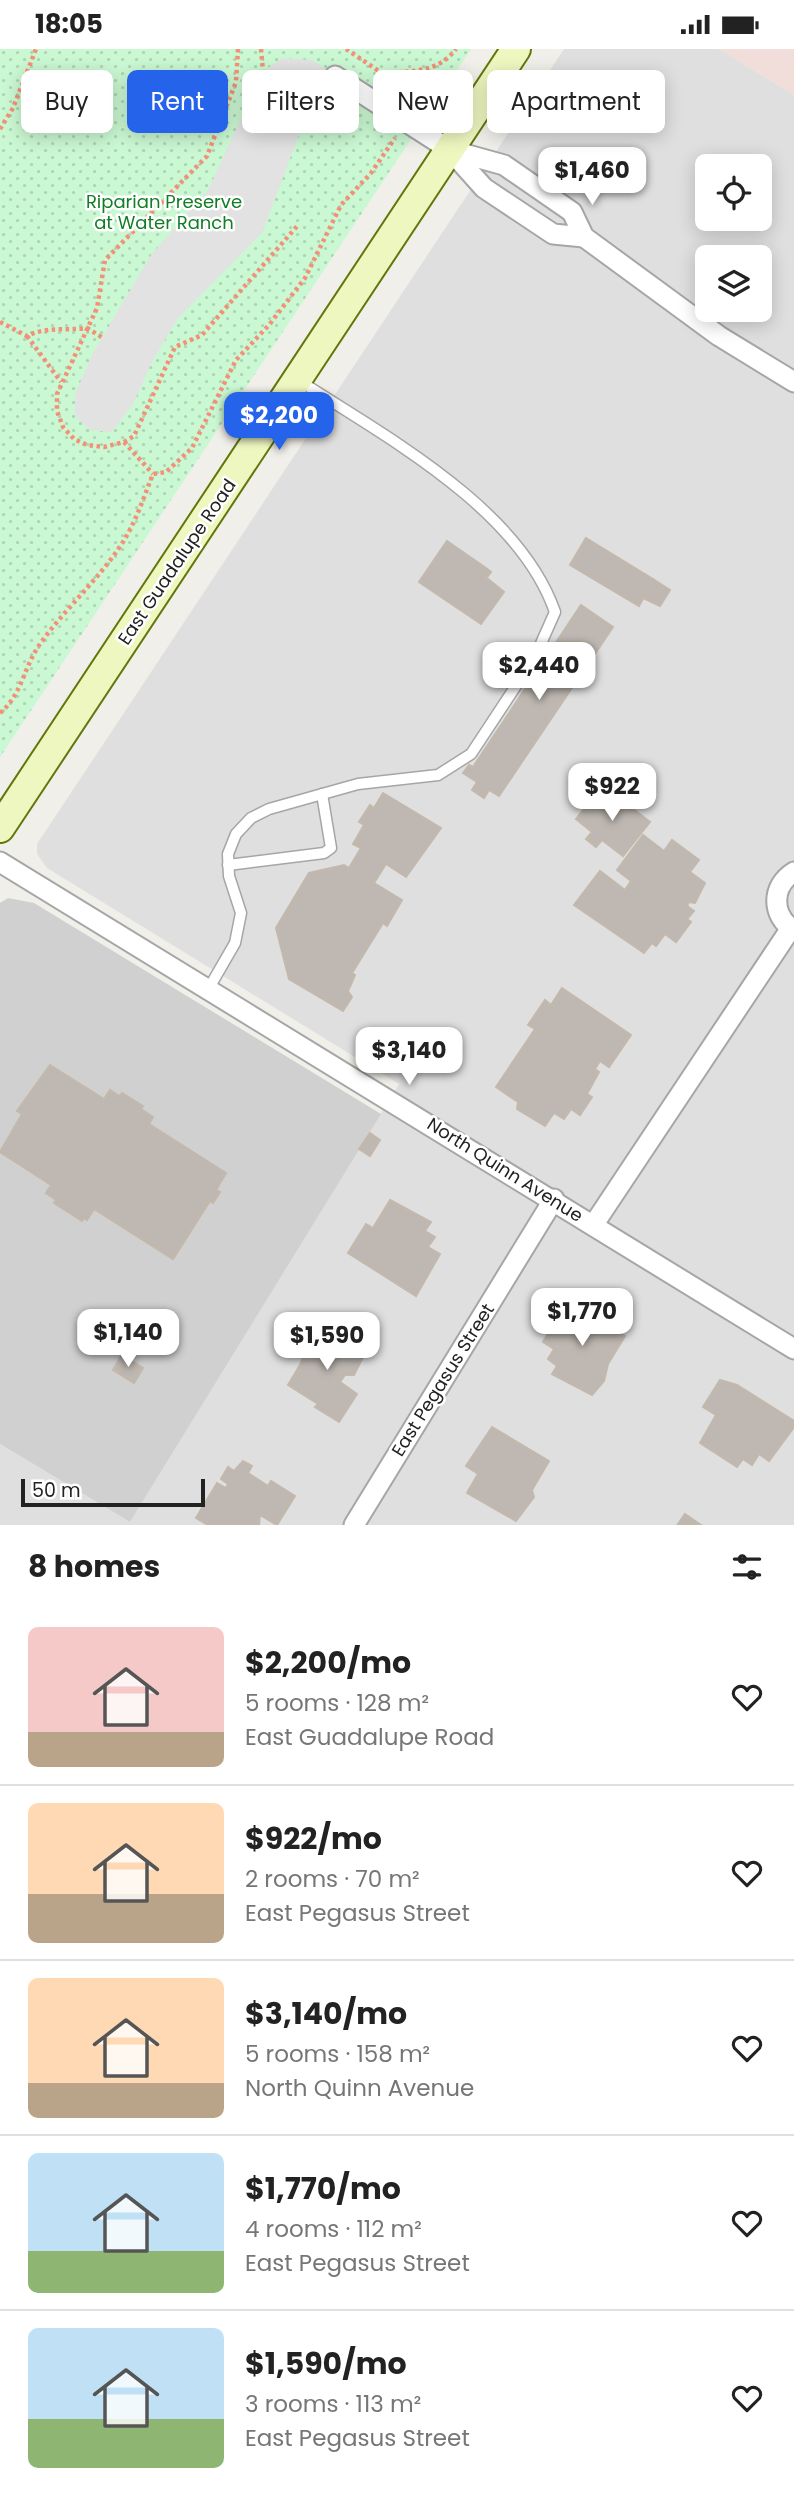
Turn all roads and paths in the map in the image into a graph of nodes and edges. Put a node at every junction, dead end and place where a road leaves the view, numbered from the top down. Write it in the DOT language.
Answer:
graph roads {
  1 [pos="36,49"];
  2 [pos="238,49"];
  3 [pos="261,49"];
  4 [pos="346,49"];
  5 [pos="456,49"];
  6 [pos="516,49"];
  7 [pos="263,70"];
  8 [pos="378,70"];
  9 [pos="412,70"];
  10 [pos="0,129"];
  11 [pos="399,133"];
  12 [pos="425,133"];
  13 [pos="450,150"];
  14 [pos="299,225"];
  15 [pos="584,237"];
  16 [pos="0,323"];
  17 [pos="87,328"];
  18 [pos="27,336"];
  19 [pos="103,338"];
  20 [pos="298,380"];
  21 [pos="61,382"];
  22 [pos="794,382"];
  23 [pos="124,442"];
  24 [pos="153,474"];
  25 [pos="0,713"];
  26 [pos="322,795"];
  27 [pos="0,828"];
  28 [pos="0,862"];
  29 [pos="228,865"];
  30 [pos="794,872"];
  31 [pos="792,929"];
  32 [pos="208,988"];
  33 [pos="554,1199"];
  34 [pos="594,1224"];
  35 [pos="794,1349"];
  36 [pos="354,1525"];
  1 -- 10 [label="path"];
  2 -- 17 [label="path"];
  3 -- 7 [label="path"];
  4 -- 8 [label="path"];
  5 -- 9 [label="path"];
  6 -- 13 [label="main road, East Guadalupe Road"];
  11 -- 24 [label="path"];
  12 -- 13 [label="street"];
  13 -- 15 [label="street"];
  13 -- 15 [label="street"];
  13 -- 20 [label="main road, East Guadalupe Road"];
  14 -- 23 [label="path"];
  15 -- 22 [label="street"];
  16 -- 18 [label="path"];
  17 -- 18 [label="path"];
  17 -- 19 [label="path"];
  17 -- 21 [label="path"];
  18 -- 21 [label="path"];
  20 -- 26 [label="lane"];
  20 -- 27 [label="main road, East Guadalupe Road"];
  21 -- 23 [label="path"];
  23 -- 24 [label="path"];
  24 -- 25 [label="path"];
  26 -- 29 [label="lane"];
  26 -- 29 [label="lane"];
  28 -- 32 [label="street, North Quinn Avenue"];
  29 -- 32 [label="lane"];
  30 -- 31 [label="street"];
  31 -- 34 [label="street"];
  32 -- 33 [label="street, North Quinn Avenue"];
  33 -- 34 [label="street, North Quinn Avenue"];
  33 -- 36 [label="street, East Pegasus Street"];
  34 -- 35 [label="street, North Quinn Avenue"];
}
